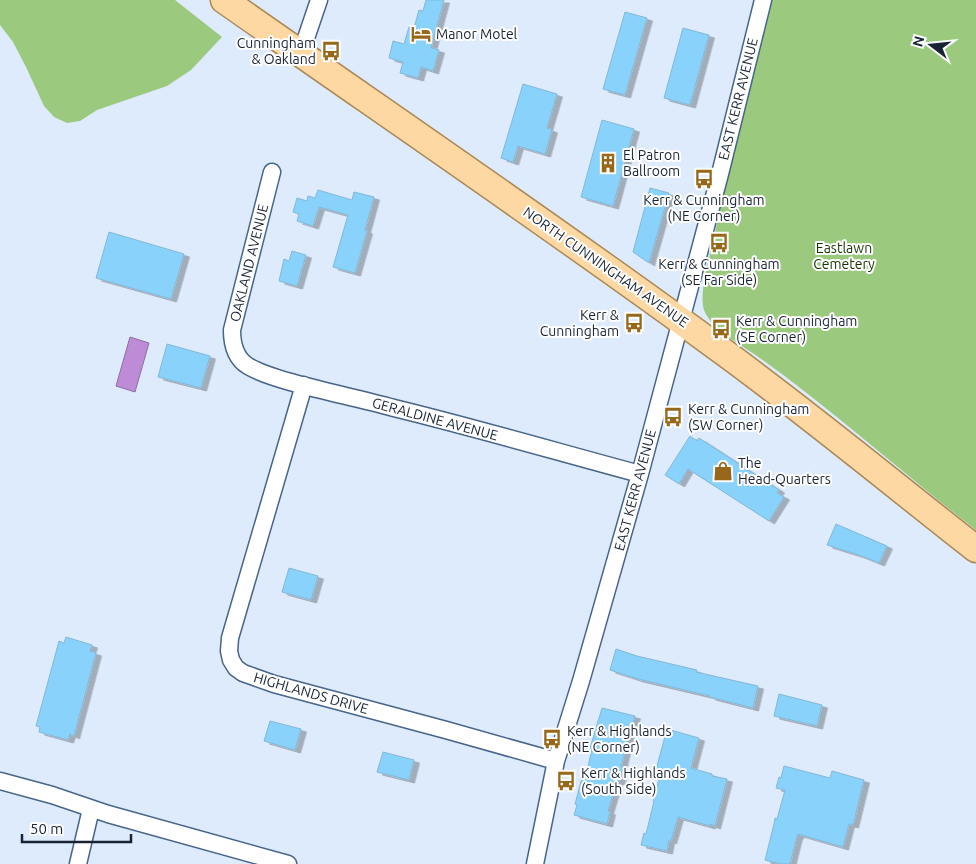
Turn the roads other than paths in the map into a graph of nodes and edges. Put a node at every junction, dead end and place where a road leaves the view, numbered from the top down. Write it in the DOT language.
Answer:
graph roads {
  1 [pos="224,0"];
  2 [pos="319,0"];
  3 [pos="763,0"];
  4 [pos="301,53"];
  5 [pos="272,172"];
  6 [pos="681,321"];
  7 [pos="236,354"];
  8 [pos="304,385"];
  9 [pos="640,474"];
  10 [pos="976,549"];
  11 [pos="556,761"];
  12 [pos="0,781"];
  13 [pos="91,809"];
  14 [pos="78,864"];
  15 [pos="288,864"];
  16 [pos="535,864"];
  1 -- 4 [label="main road, NORTH CUNNINGHAM AVENUE"];
  2 -- 4 [label="street"];
  3 -- 6 [label="street, EAST KERR AVENUE"];
  4 -- 6 [label="main road, NORTH CUNNINGHAM AVENUE"];
  5 -- 7 [label="street, OAKLAND AVENUE"];
  6 -- 9 [label="street, EAST KERR AVENUE"];
  6 -- 10 [label="main road, NORTH CUNNINGHAM AVENUE"];
  7 -- 8 [label="street, GERALDINE AVENUE"];
  8 -- 9 [label="street, GERALDINE AVENUE"];
  8 -- 11 [label="street, HIGHLANDS DRIVE"];
  9 -- 11 [label="street, EAST KERR AVENUE"];
  11 -- 16 [label="street, EAST KERR AVENUE"];
  12 -- 13 [label="street"];
  13 -- 14 [label="street"];
  13 -- 15 [label="street"];
}
